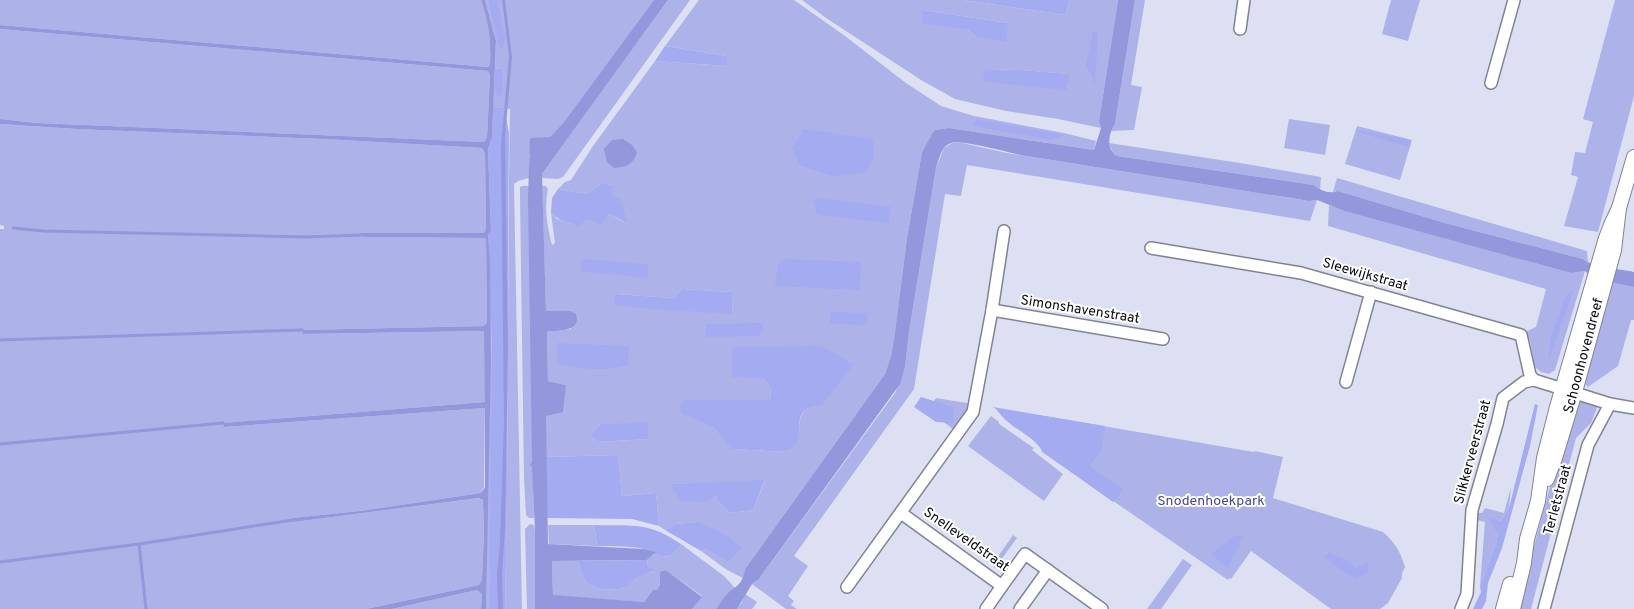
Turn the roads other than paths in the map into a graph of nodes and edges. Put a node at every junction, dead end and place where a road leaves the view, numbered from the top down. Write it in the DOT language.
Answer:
graph roads {
  1 [pos="1244,0"];
  2 [pos="1514,0"];
  3 [pos="1240,29"];
  4 [pos="1491,83"];
  5 [pos="1634,156"];
  6 [pos="1004,231"];
  7 [pos="1152,248"];
  8 [pos="1371,292"];
  9 [pos="992,310"];
  10 [pos="1163,338"];
  11 [pos="1534,380"];
  12 [pos="1346,382"];
  13 [pos="1569,390"];
  14 [pos="1610,404"];
  15 [pos="1634,408"];
  16 [pos="901,513"];
  17 [pos="1527,539"];
  18 [pos="1048,570"];
  19 [pos="1002,586"];
  20 [pos="847,587"];
  21 [pos="986,609"];
  22 [pos="1020,609"];
  23 [pos="1102,609"];
  24 [pos="1461,609"];
  25 [pos="1503,609"];
  26 [pos="1513,609"];
  27 [pos="1544,609"];
  1 -- 3 [label="street"];
  2 -- 4 [label="street"];
  5 -- 13 [label="street, Schoonhovendreef"];
  6 -- 9 [label="street"];
  7 -- 8 [label="street, Sleewijkstraat"];
  8 -- 11 [label="street, Sleewijkstraat"];
  8 -- 12 [label="street"];
  9 -- 10 [label="street, Simonshavenstraat"];
  9 -- 16 [label="street, Snelleveldstraat"];
  11 -- 13 [label="street"];
  11 -- 24 [label="street, Slikkerveerstraat"];
  13 -- 14 [label="street"];
  13 -- 17 [label="street, Schoonhovendreef"];
  14 -- 15 [label="street"];
  14 -- 27 [label="street, Terletstraat"];
  16 -- 19 [label="street, Snelleveldstraat"];
  16 -- 20 [label="street, Snelleveldstraat"];
  17 -- 25 [label="street, Schoonhovendreef"];
  17 -- 26 [label="street, Schoonhovendreef"];
  18 -- 19 [label="street, Snelleveldstraat"];
  18 -- 22 [label="street"];
  18 -- 23 [label="street, Snelleveldstraat"];
  19 -- 21 [label="street"];
}
